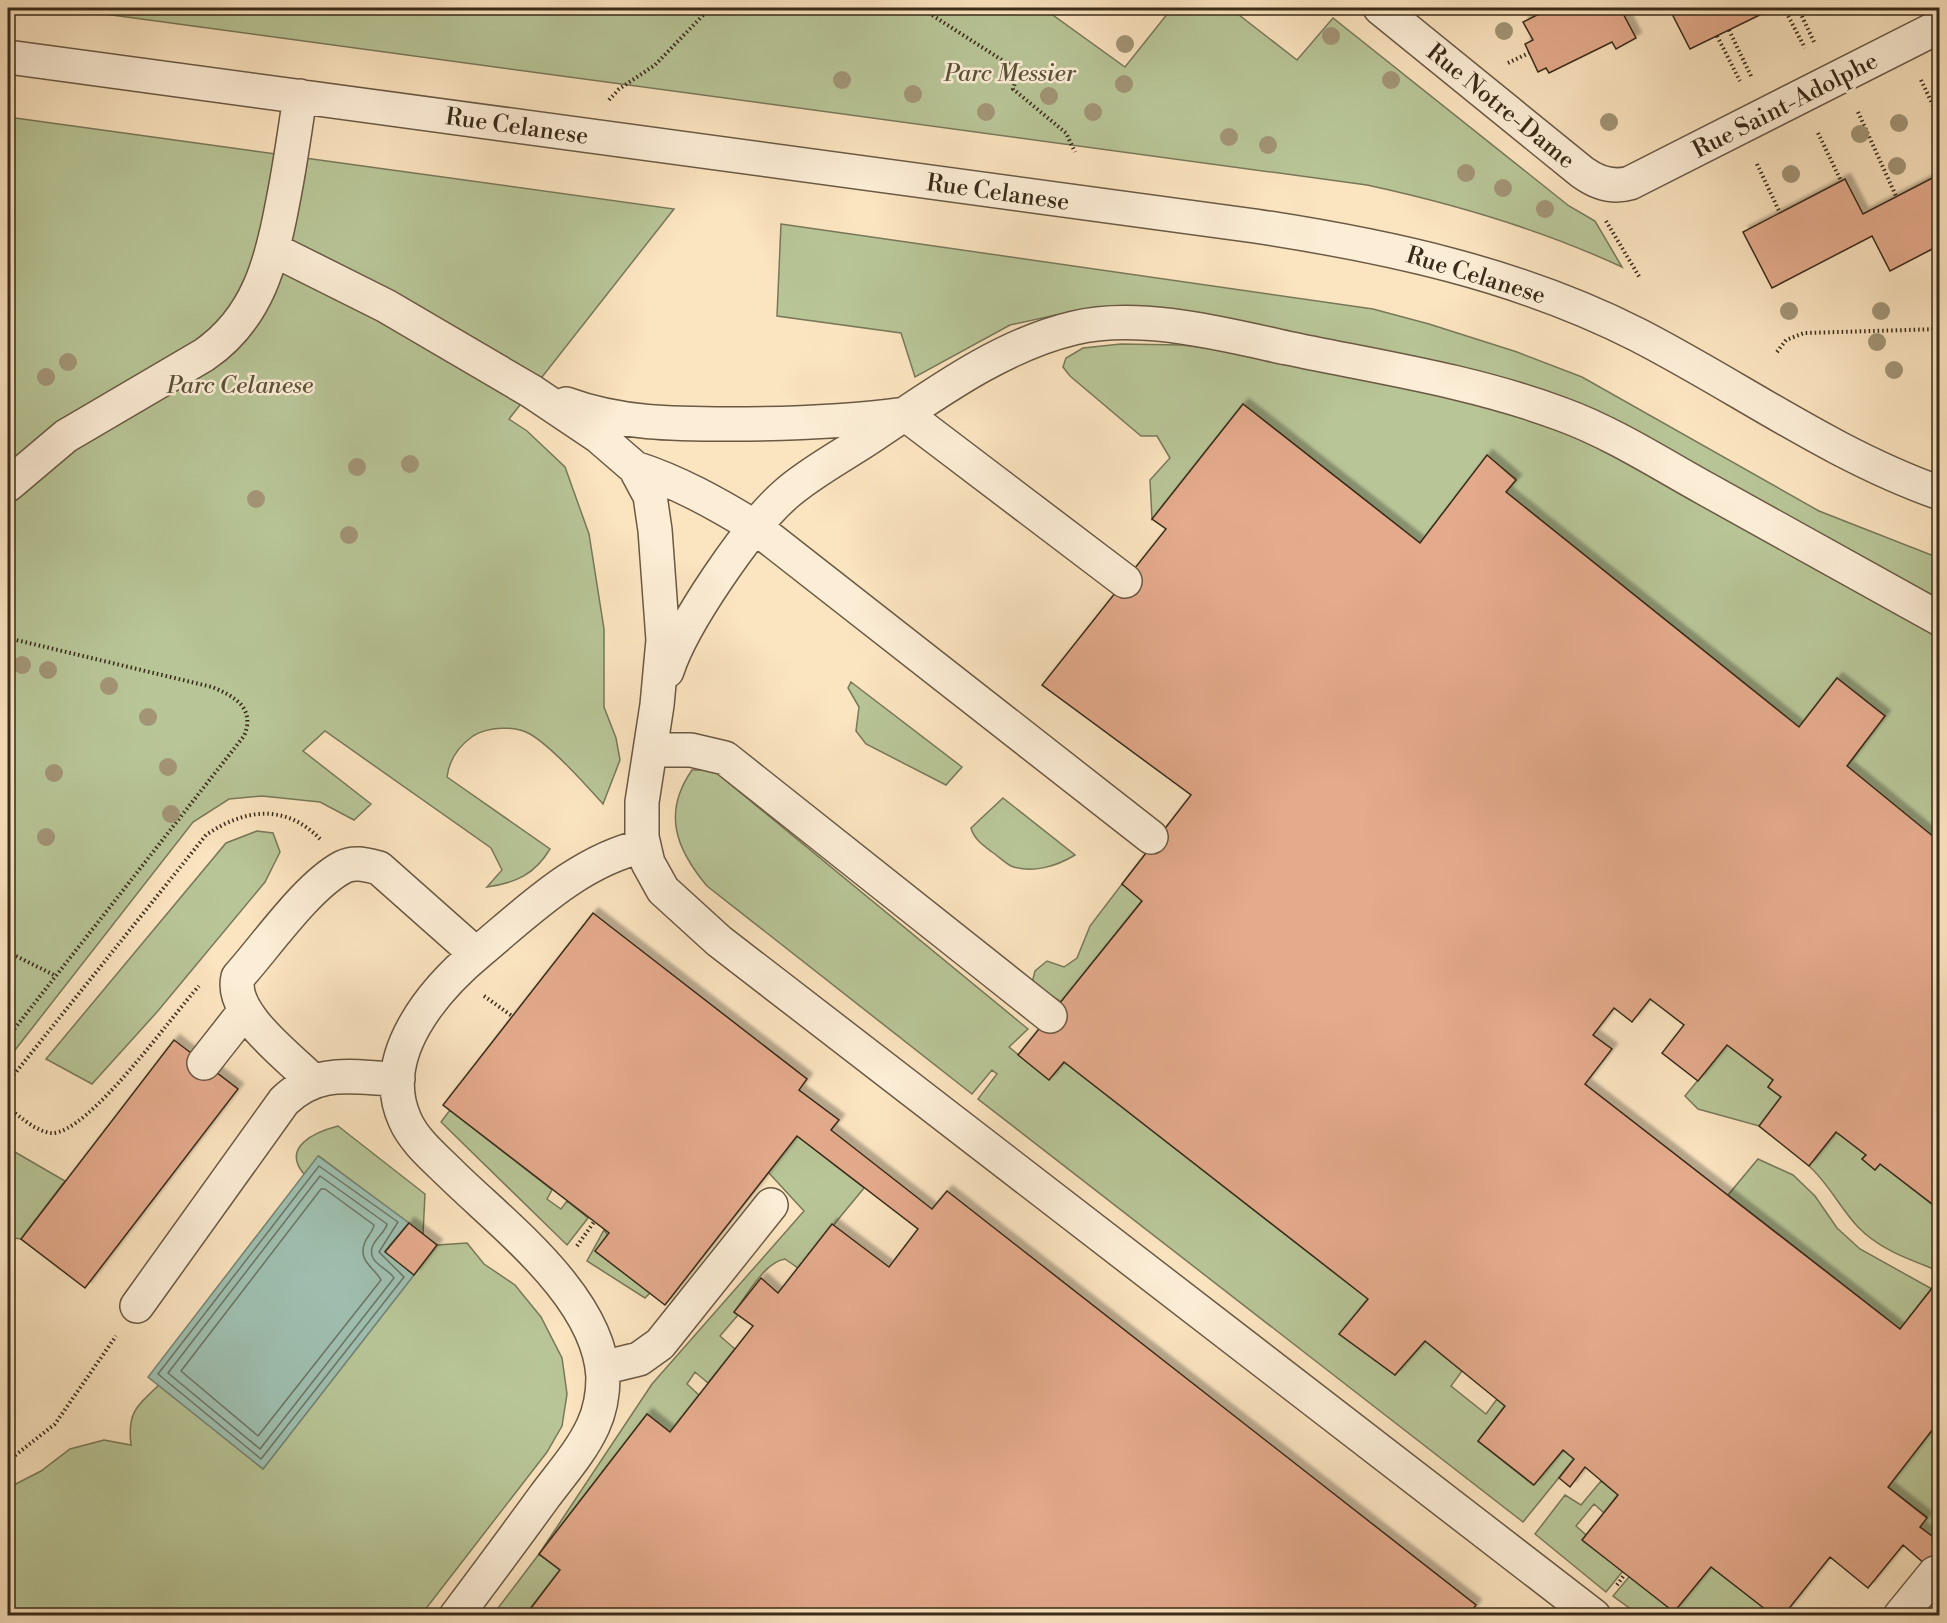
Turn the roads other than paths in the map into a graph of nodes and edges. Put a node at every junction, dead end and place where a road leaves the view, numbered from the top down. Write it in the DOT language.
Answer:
graph roads {
  1 [pos="1380,8"];
  2 [pos="1940,26"];
  3 [pos="8,57"];
  4 [pos="300,96"];
  5 [pos="1630,183"];
  6 [pos="274,250"];
  7 [pos="531,391"];
  8 [pos="905,414"];
  9 [pos="635,468"];
  10 [pos="8,485"];
  11 [pos="1940,493"];
  12 [pos="755,527"];
  13 [pos="1125,581"];
  14 [pos="1940,619"];
  15 [pos="657,705"];
  16 [pos="651,750"];
  17 [pos="1151,837"];
  18 [pos="644,846"];
  19 [pos="476,954"];
  20 [pos="244,1012"];
  21 [pos="1050,1016"];
  22 [pos="204,1063"];
  23 [pos="398,1079"];
  24 [pos="312,1080"];
  25 [pos="771,1205"];
  26 [pos="137,1306"];
  27 [pos="602,1368"];
  28 [pos="1935,1573"];
  29 [pos="1590,1614"];
  30 [pos="456,1616"];
  31 [pos="1900,1616"];
  1 -- 5 [label="street, Rue Notre-Dame"];
  2 -- 5 [label="street, Rue Saint-Adolphe"];
  3 -- 4 [label="street, Rue Celanese"];
  4 -- 6 [label="street"];
  4 -- 11 [label="street, Rue Celanese"];
  6 -- 7 [label="street"];
  6 -- 10 [label="street"];
  7 -- 8 [label="street"];
  7 -- 9 [label="street"];
  8 -- 12 [label="street"];
  8 -- 13 [label="street"];
  8 -- 14 [label="street"];
  9 -- 12 [label="street"];
  9 -- 15 [label="street"];
  12 -- 15 [label="street"];
  12 -- 17 [label="street"];
  15 -- 16 [label="street"];
  16 -- 18 [label="street"];
  16 -- 21 [label="street"];
  18 -- 19 [label="street"];
  18 -- 29 [label="street"];
  19 -- 20 [label="street"];
  19 -- 23 [label="street"];
  20 -- 22 [label="street"];
  20 -- 24 [label="street"];
  23 -- 24 [label="street"];
  23 -- 27 [label="street"];
  24 -- 26 [label="street"];
  25 -- 27 [label="street"];
  27 -- 30 [label="street"];
  28 -- 31 [label="street"];
}
